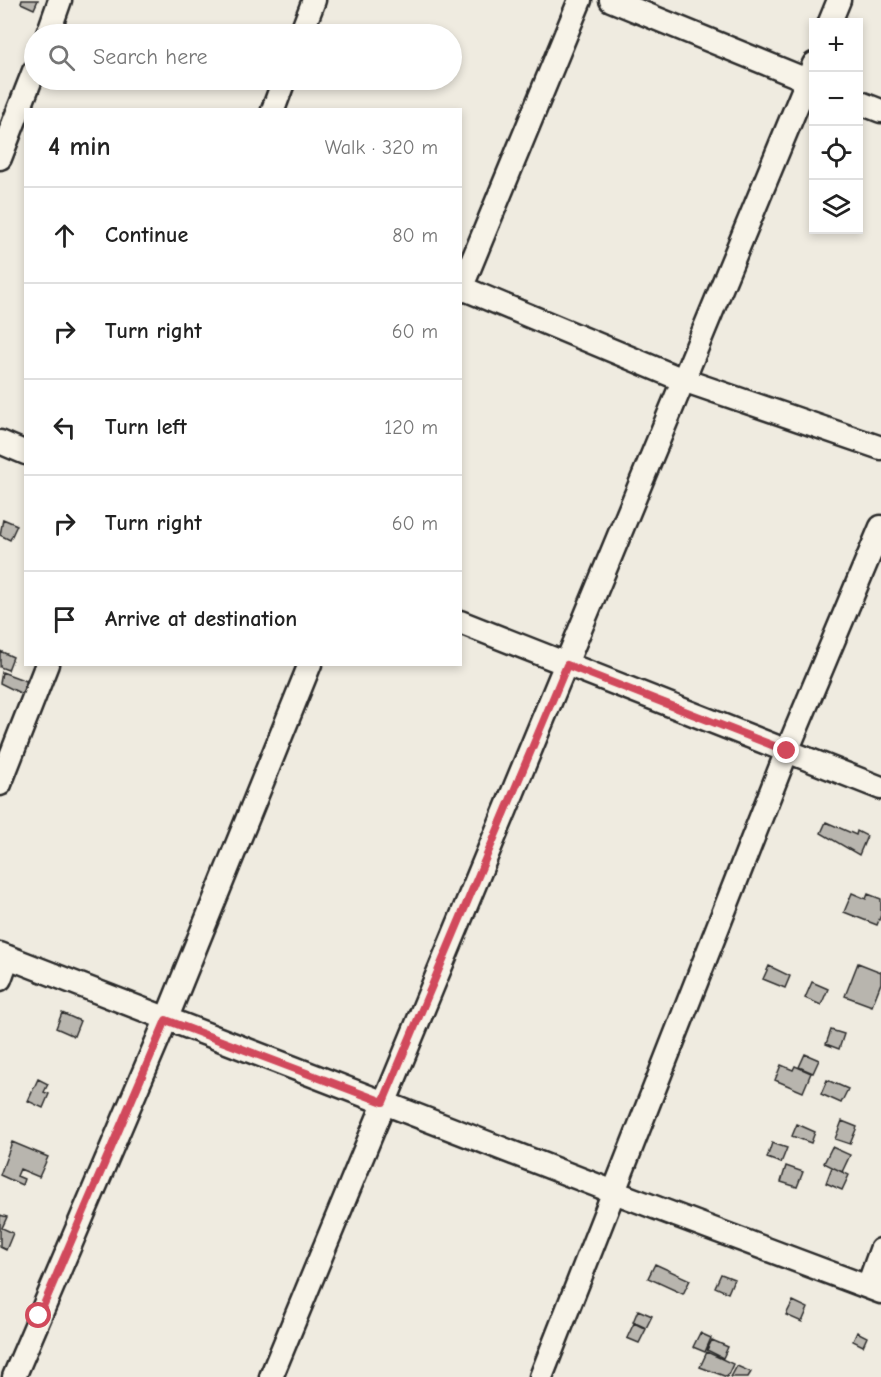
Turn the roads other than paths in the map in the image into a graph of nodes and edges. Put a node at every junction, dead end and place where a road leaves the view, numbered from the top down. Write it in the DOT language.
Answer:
graph roads {
  1 [pos="60,0"];
  2 [pos="314,0"];
  3 [pos="580,0"];
  4 [pos="611,0"];
  5 [pos="839,0"];
  6 [pos="832,18"];
  7 [pos="52,24"];
  8 [pos="305,24"];
  9 [pos="809,75"];
  10 [pos="809,81"];
  11 [pos="29,90"];
  12 [pos="280,90"];
  13 [pos="863,104"];
  14 [pos="274,108"];
  15 [pos="23,110"];
  16 [pos="881,111"];
  17 [pos="0,158"];
  18 [pos="462,287"];
  19 [pos="462,289"];
  20 [pos="683,380"];
  21 [pos="0,442"];
  22 [pos="881,448"];
  23 [pos="24,452"];
  24 [pos="881,526"];
  25 [pos="462,623"];
  26 [pos="567,665"];
  27 [pos="46,666"];
  28 [pos="309,666"];
  29 [pos="787,751"];
  30 [pos="0,784"];
  31 [pos="881,788"];
  32 [pos="4,956"];
  33 [pos="0,979"];
  34 [pos="166,1020"];
  35 [pos="383,1102"];
  36 [pos="614,1192"];
  37 [pos="881,1250"];
  38 [pos="874,1289"];
  39 [pos="14,1377"];
  40 [pos="271,1377"];
  41 [pos="541,1377"];
  1 -- 7 [label="street"];
  2 -- 8 [label="street"];
  3 -- 18 [label="street"];
  4 -- 9 [label="street"];
  5 -- 6 [label="street"];
  10 -- 20 [label="street"];
  11 -- 15 [label="street"];
  12 -- 14 [label="street"];
  13 -- 16 [label="street"];
  15 -- 17 [label="street"];
  19 -- 20 [label="street"];
  20 -- 22 [label="street"];
  20 -- 26 [label="street"];
  21 -- 23 [label="street"];
  24 -- 29 [label="street"];
  25 -- 26 [label="street"];
  26 -- 29 [label="street"];
  26 -- 35 [label="street"];
  27 -- 30 [label="street"];
  28 -- 34 [label="street"];
  29 -- 31 [label="street"];
  29 -- 36 [label="street"];
  32 -- 33 [label="street"];
  32 -- 34 [label="street"];
  34 -- 35 [label="street"];
  34 -- 39 [label="street"];
  35 -- 36 [label="street"];
  35 -- 40 [label="street"];
  36 -- 38 [label="street"];
  36 -- 41 [label="street"];
  37 -- 38 [label="street"];
}
